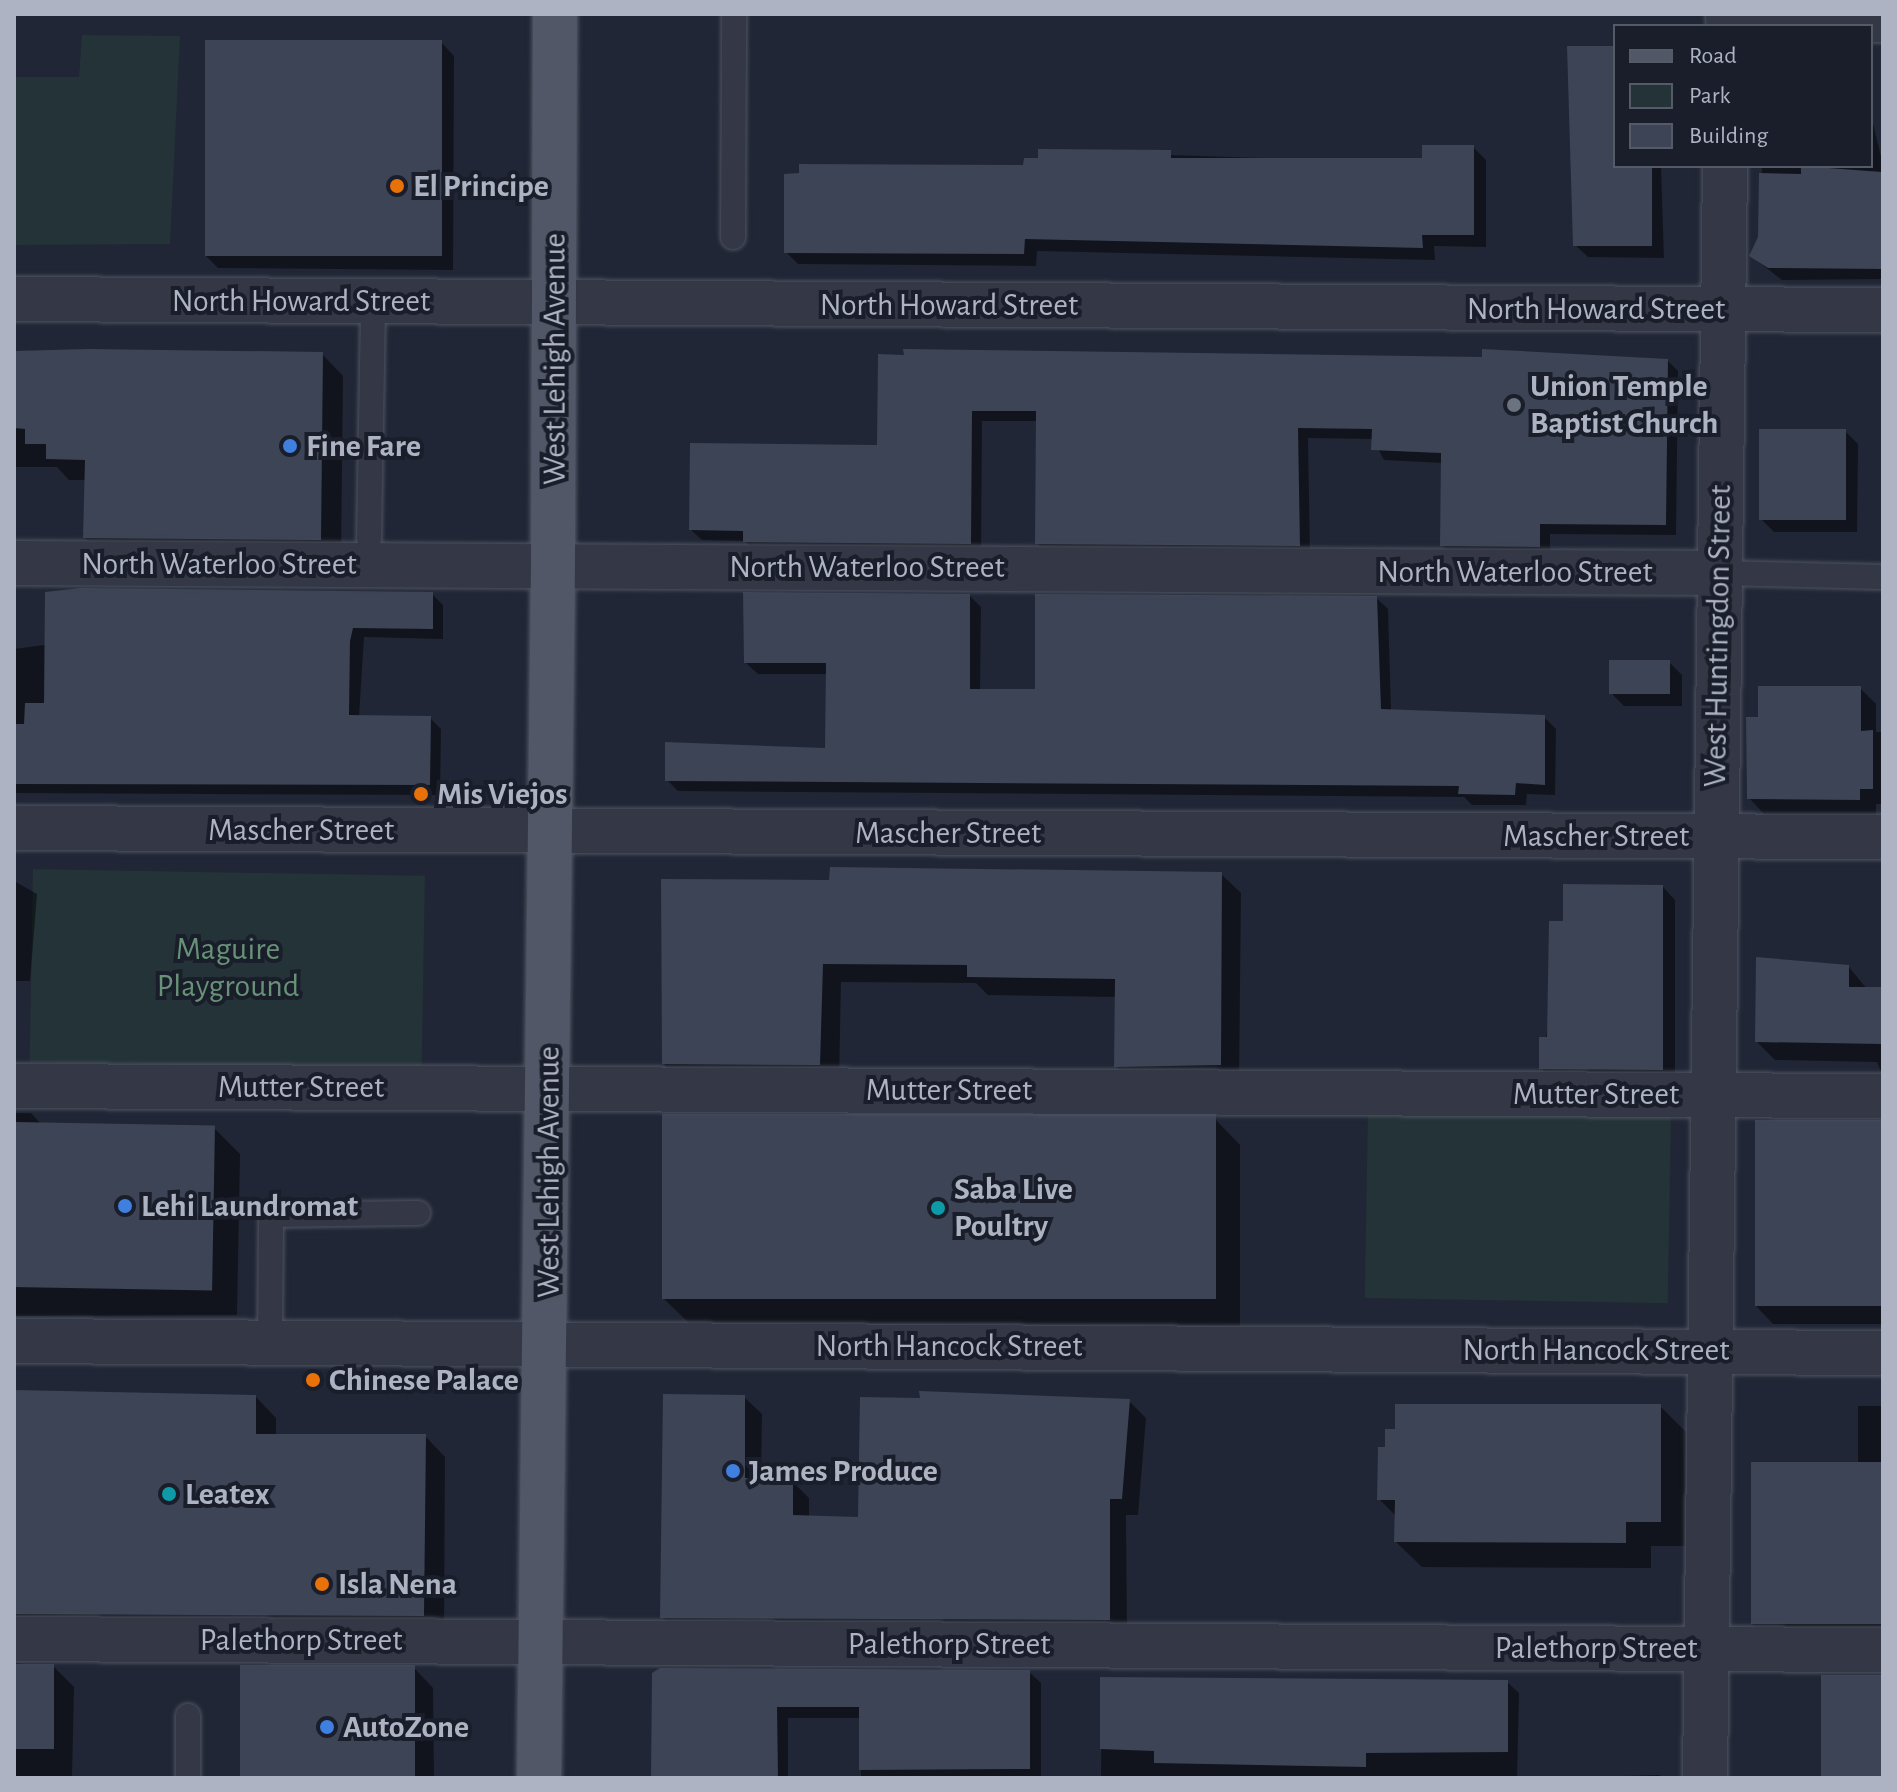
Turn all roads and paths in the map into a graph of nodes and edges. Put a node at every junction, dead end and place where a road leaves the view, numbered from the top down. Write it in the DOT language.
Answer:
graph roads {
  1 [pos="555,14"];
  2 [pos="734,14"];
  3 [pos="1728,20"];
  4 [pos="1883,20"];
  5 [pos="1725,168"];
  6 [pos="733,237"];
  7 [pos="14,299"];
  8 [pos="373,301"];
  9 [pos="556,302"];
  10 [pos="1722,310"];
  11 [pos="1883,310"];
  12 [pos="369,539"];
  13 [pos="553,562"];
  14 [pos="14,563"];
  15 [pos="1720,573"];
  16 [pos="1883,577"];
  17 [pos="14,828"];
  18 [pos="551,831"];
  19 [pos="1715,836"];
  20 [pos="1883,837"];
  21 [pos="14,1086"];
  22 [pos="550,1087"];
  23 [pos="1710,1095"];
  24 [pos="1883,1096"];
  25 [pos="418,1213"];
  26 [pos="14,1341"];
  27 [pos="270,1342"];
  28 [pos="548,1343"];
  29 [pos="1709,1351"];
  30 [pos="1883,1353"];
  31 [pos="14,1639"];
  32 [pos="543,1641"];
  33 [pos="1704,1649"];
  34 [pos="1883,1650"];
  35 [pos="188,1716"];
  36 [pos="188,1778"];
  37 [pos="539,1778"];
  38 [pos="1705,1778"];
  1 -- 9 [label="main road, West Lehigh Avenue"];
  2 -- 6 [label="lane"];
  3 -- 4 [label="street"];
  5 -- 10 [label="street, West Huntingdon Street"];
  7 -- 8 [label="street, North Howard Street"];
  8 -- 9 [label="street, North Howard Street"];
  8 -- 12 [label="lane"];
  9 -- 10 [label="street, North Howard Street"];
  9 -- 13 [label="main road, West Lehigh Avenue"];
  10 -- 11 [label="street, North Howard Street"];
  10 -- 15 [label="street, West Huntingdon Street"];
  13 -- 14 [label="street, North Waterloo Street"];
  13 -- 15 [label="street, North Waterloo Street"];
  13 -- 18 [label="main road, West Lehigh Avenue"];
  15 -- 16 [label="lane"];
  15 -- 19 [label="street, West Huntingdon Street"];
  17 -- 18 [label="street, Mascher Street"];
  18 -- 19 [label="street, Mascher Street"];
  18 -- 22 [label="main road, West Lehigh Avenue"];
  19 -- 20 [label="street, Mascher Street"];
  19 -- 23 [label="street, West Huntingdon Street"];
  21 -- 22 [label="street, Mutter Street"];
  22 -- 23 [label="street, Mutter Street"];
  22 -- 28 [label="main road, West Lehigh Avenue"];
  23 -- 24 [label="street, Mutter Street"];
  23 -- 29 [label="street, West Huntingdon Street"];
  25 -- 27 [label="lane"];
  26 -- 27 [label="street, North Hancock Street"];
  27 -- 28 [label="street, North Hancock Street"];
  28 -- 29 [label="street, North Hancock Street"];
  28 -- 32 [label="main road, West Lehigh Avenue"];
  29 -- 30 [label="street, North Hancock Street"];
  29 -- 33 [label="street, West Huntingdon Street"];
  31 -- 32 [label="street, Palethorp Street"];
  32 -- 33 [label="street, Palethorp Street"];
  32 -- 37 [label="main road, West Lehigh Avenue"];
  33 -- 34 [label="street, Palethorp Street"];
  33 -- 38 [label="street, West Huntingdon Street"];
  35 -- 36 [label="lane"];
}
